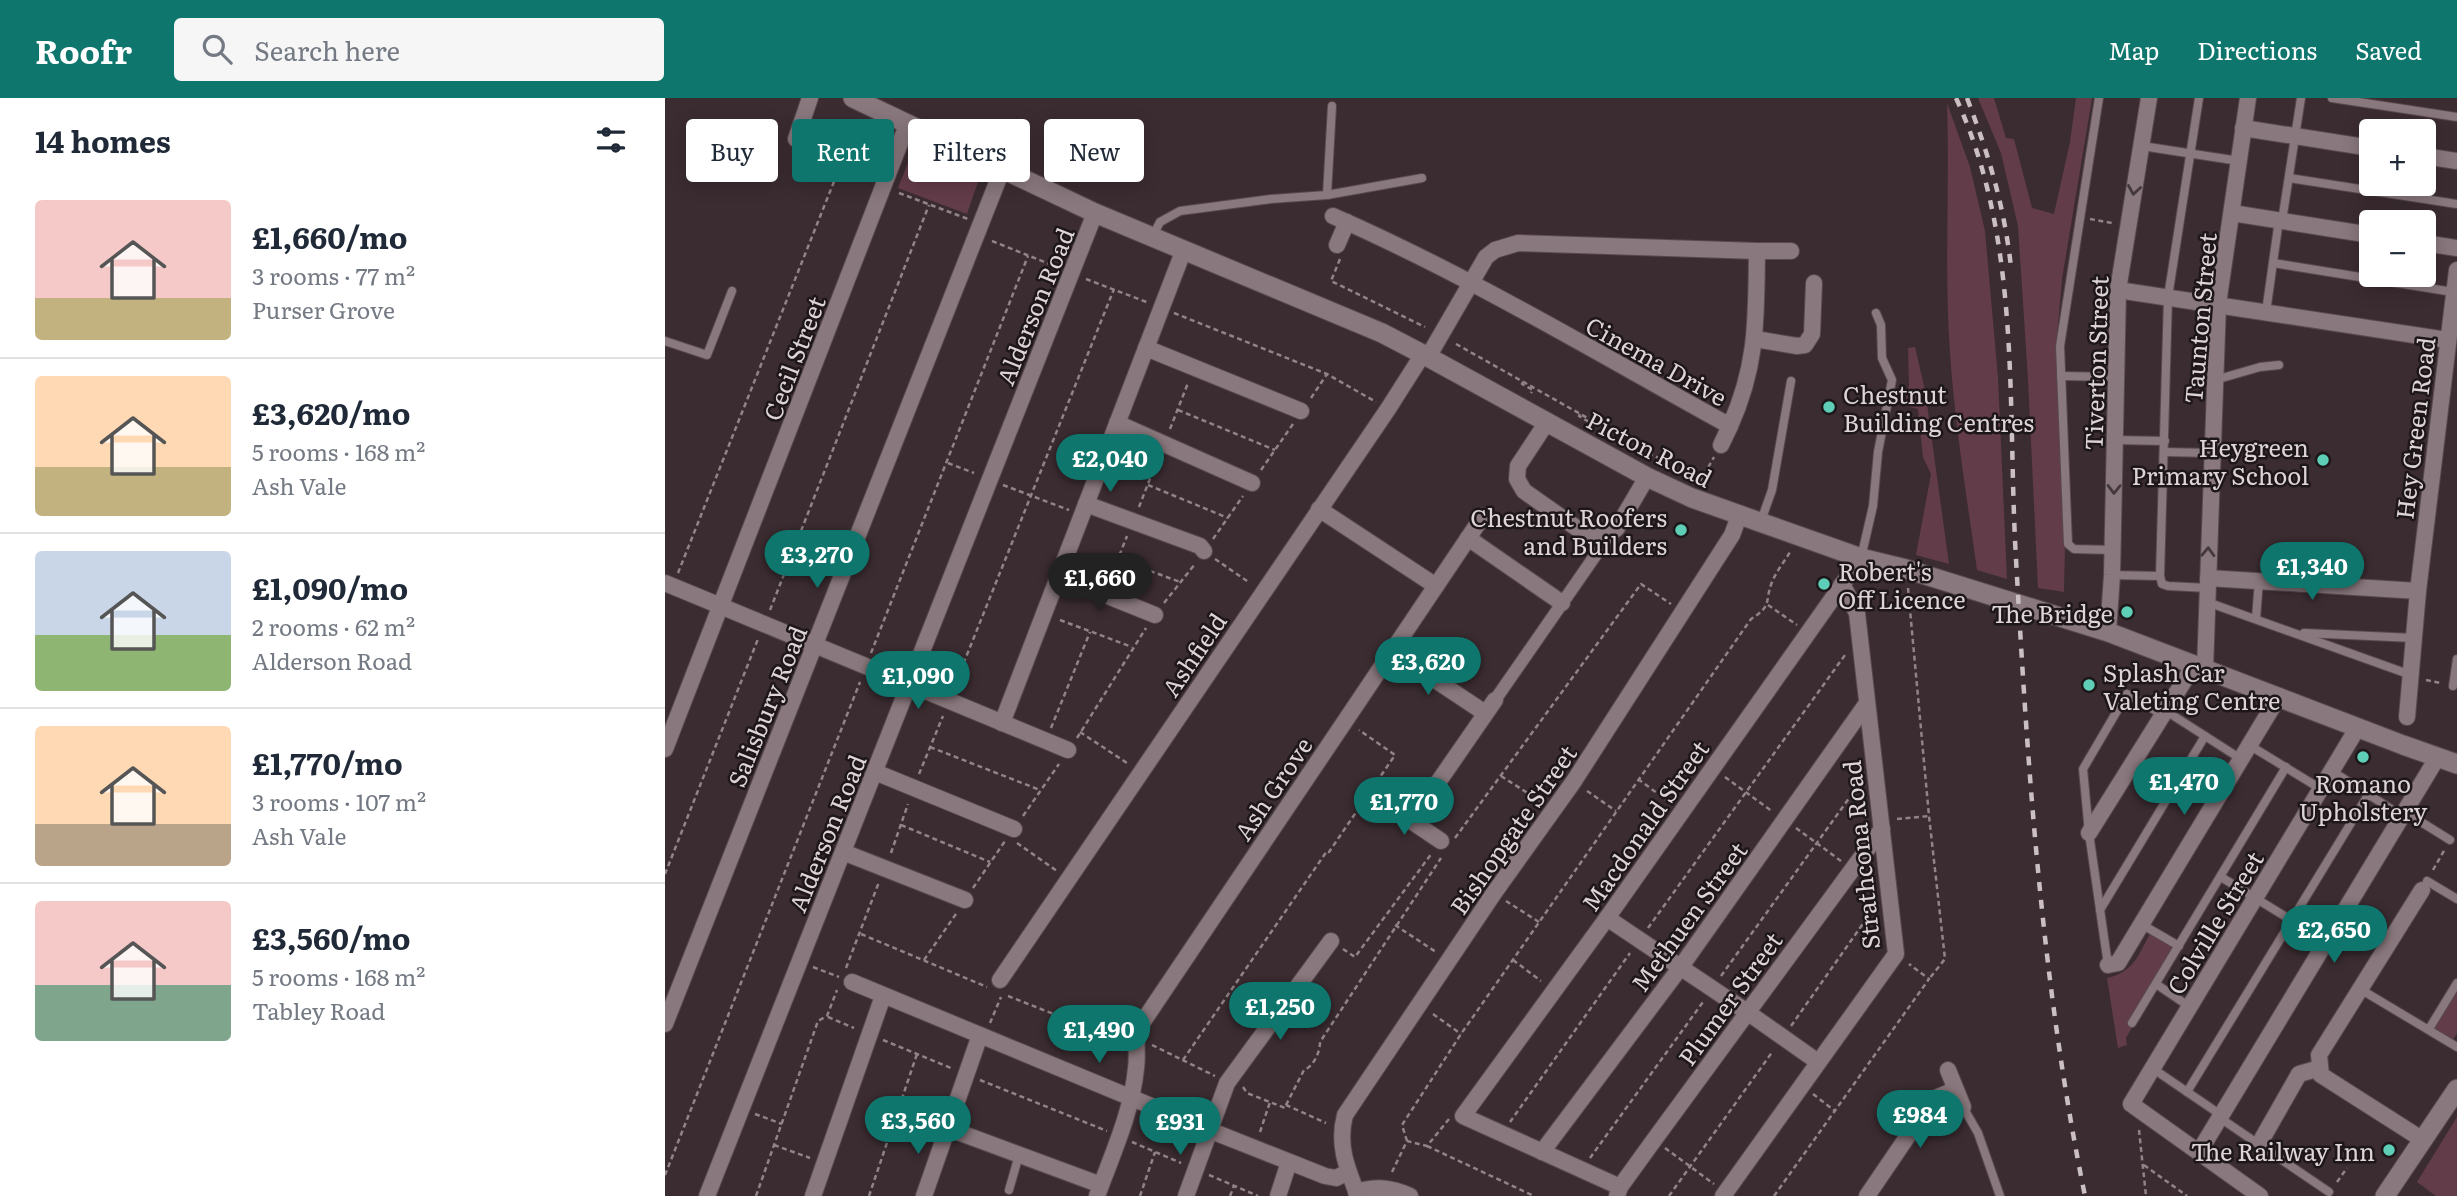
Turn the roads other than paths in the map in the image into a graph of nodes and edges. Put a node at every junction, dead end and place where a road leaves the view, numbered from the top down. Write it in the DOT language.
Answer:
graph roads {
  1 [pos="810,98"];
  2 [pos="2099,98"];
  3 [pos="2149,98"];
  4 [pos="2199,98"];
  5 [pos="2248,98"];
  6 [pos="2301,98"];
  7 [pos="2332,98"];
  8 [pos="856,99"];
  9 [pos="1332,106"];
  10 [pos="2457,117"];
  11 [pos="803,119"];
  12 [pos="907,125"];
  13 [pos="2243,128"];
  14 [pos="2295,136"];
  15 [pos="2141,146"];
  16 [pos="2359,146"];
  17 [pos="2190,153"];
  18 [pos="2436,158"];
  19 [pos="2239,161"];
  20 [pos="2457,161"];
  21 [pos="1422,178"];
  22 [pos="2289,178"];
  23 [pos="997,182"];
  24 [pos="1028,182"];
  25 [pos="1327,195"];
  26 [pos="2457,204"];
  27 [pos="2232,212"];
  28 [pos="1095,213"];
  29 [pos="2280,221"];
  30 [pos="2359,233"];
  31 [pos="1152,237"];
  32 [pos="1337,245"];
  33 [pos="2436,245"];
  34 [pos="2457,248"];
  35 [pos="1757,251"];
  36 [pos="1791,251"];
  37 [pos="1184,252"];
  38 [pos="2273,263"];
  39 [pos="2457,270"];
  40 [pos="1470,282"];
  41 [pos="1814,283"];
  42 [pos="2118,290"];
  43 [pos="732,291"];
  44 [pos="2453,292"];
  45 [pos="2168,297"];
  46 [pos="2218,304"];
  47 [pos="2266,312"];
  48 [pos="1876,313"];
  49 [pos="1755,339"];
  50 [pos="2447,340"];
  51 [pos="665,341"];
  52 [pos="1146,348"];
  53 [pos="1426,356"];
  54 [pos="2279,365"];
  55 [pos="2061,376"];
  56 [pos="2116,377"];
  57 [pos="2215,380"];
  58 [pos="1791,381"];
  59 [pos="1301,411"];
  60 [pos="1547,422"];
  61 [pos="1117,423"];
  62 [pos="1730,426"];
  63 [pos="2115,440"];
  64 [pos="2165,441"];
  65 [pos="1721,445"];
  66 [pos="2164,452"];
  67 [pos="2212,453"];
  68 [pos="1647,477"];
  69 [pos="1252,483"];
  70 [pos="1084,509"];
  71 [pos="1319,509"];
  72 [pos="1483,516"];
  73 [pos="1739,516"];
  74 [pos="1760,523"];
  75 [pos="1468,538"];
  76 [pos="2112,550"];
  77 [pos="1204,551"];
  78 [pos="1598,553"];
  79 [pos="1861,558"];
  80 [pos="2112,575"];
  81 [pos="1058,576"];
  82 [pos="2161,576"];
  83 [pos="2259,580"];
  84 [pos="1842,584"];
  85 [pos="669,585"];
  86 [pos="1436,586"];
  87 [pos="2208,589"];
  88 [pos="2418,591"];
  89 [pos="1562,603"];
  90 [pos="721,607"];
  91 [pos="1155,615"];
  92 [pos="2256,619"];
  93 [pos="2108,632"];
  94 [pos="2294,633"];
  95 [pos="2414,638"];
  96 [pos="814,646"];
  97 [pos="1392,651"];
  98 [pos="2457,659"];
  99 [pos="2200,667"];
  100 [pos="2411,676"];
  101 [pos="909,685"];
  102 [pos="2453,686"];
  103 [pos="2279,696"];
  104 [pos="1495,699"];
  105 [pos="1867,704"];
  106 [pos="1485,713"];
  107 [pos="2165,713"];
  108 [pos="2407,717"];
  109 [pos="1002,723"];
  110 [pos="2358,727"];
  111 [pos="2205,736"];
  112 [pos="665,749"];
  113 [pos="1068,750"];
  114 [pos="2245,752"];
  115 [pos="2437,758"];
  116 [pos="2457,764"];
  117 [pos="2286,768"];
  118 [pos="2332,771"];
  119 [pos="875,772"];
  120 [pos="2321,789"];
  121 [pos="2368,795"];
  122 [pos="1386,804"];
  123 [pos="2404,814"];
  124 [pos="1412,820"];
  125 [pos="1881,825"];
  126 [pos="1014,829"];
  127 [pos="2089,833"];
  128 [pos="2450,841"];
  129 [pos="1446,845"];
  130 [pos="843,852"];
  131 [pos="2221,877"];
  132 [pos="2424,885"];
  133 [pos="2255,897"];
  134 [pos="2457,899"];
  135 [pos="965,900"];
  136 [pos="2100,911"];
  137 [pos="1607,918"];
  138 [pos="2291,920"];
  139 [pos="2141,924"];
  140 [pos="1331,942"];
  141 [pos="2179,946"];
  142 [pos="2108,965"];
  143 [pos="1680,968"];
  144 [pos="852,982"];
  145 [pos="2457,983"];
  146 [pos="2156,984"];
  147 [pos="997,985"];
  148 [pos="2360,989"];
  149 [pos="883,996"];
  150 [pos="2190,1007"];
  151 [pos="1747,1012"];
  152 [pos="2132,1023"];
  153 [pos="665,1024"];
  154 [pos="2429,1029"];
  155 [pos="982,1036"];
  156 [pos="2457,1047"];
  157 [pos="1818,1062"];
  158 [pos="2321,1068"];
  159 [pos="2152,1069"];
  160 [pos="1948,1070"];
  161 [pos="2457,1089"];
  162 [pos="1955,1090"];
  163 [pos="2187,1092"];
  164 [pos="1130,1097"];
  165 [pos="1963,1107"];
  166 [pos="2221,1117"];
  167 [pos="947,1128"];
  168 [pos="1209,1130"];
  169 [pos="2423,1140"];
  170 [pos="2261,1141"];
  171 [pos="1542,1152"];
  172 [pos="2199,1152"];
  173 [pos="1019,1155"];
  174 [pos="1289,1162"];
  175 [pos="1348,1172"];
  176 [pos="1009,1190"];
  177 [pos="1099,1190"];
  178 [pos="1618,1191"];
  179 [pos="2329,1192"];
  180 [pos="1357,1194"];
  181 [pos="1724,1194"];
  182 [pos="707,1196"];
  183 [pos="813,1196"];
  184 [pos="923,1196"];
  185 [pos="1187,1196"];
  186 [pos="1278,1196"];
  187 [pos="1410,1196"];
  188 [pos="1867,1196"];
  189 [pos="2000,1196"];
  190 [pos="2260,1196"];
  191 [pos="2385,1196"];
  1 -- 11 [label="street"];
  2 -- 55 [label="lane"];
  3 -- 15 [label="street, Tiverton Street"];
  4 -- 17 [label="lane"];
  5 -- 13 [label="street, Taunton Street"];
  6 -- 14 [label="lane"];
  7 -- 10 [label="lane"];
  8 -- 12 [label="main road, Picton Road"];
  9 -- 25 [label="lane"];
  12 -- 90 [label="street, Cecil Street"];
  13 -- 14 [label="street"];
  13 -- 19 [label="street, Taunton Street"];
  14 -- 16 [label="street"];
  14 -- 22 [label="lane"];
  15 -- 17 [label="lane"];
  15 -- 42 [label="street, Tiverton Street, one-way"];
  17 -- 19 [label="lane"];
  17 -- 45 [label="lane"];
  18 -- 20 [label="street"];
  19 -- 27 [label="street, Taunton Street"];
  21 -- 25 [label="lane"];
  22 -- 26 [label="lane"];
  22 -- 29 [label="lane"];
  23 -- 96 [label="street, Salisbury Road"];
  24 -- 28 [label="main road, Picton Road"];
  25 -- 31 [label="lane"];
  27 -- 29 [label="street"];
  27 -- 46 [label="street, Taunton Street"];
  28 -- 31 [label="main road, Picton Road"];
  28 -- 101 [label="street, Alderson Road"];
  29 -- 30 [label="street"];
  29 -- 38 [label="lane"];
  31 -- 37 [label="main road, Picton Road"];
  32 -- 40 [label="street, Cinema Drive"];
  33 -- 34 [label="street"];
  35 -- 36 [label="street"];
  35 -- 40 [label="street"];
  35 -- 49 [label="street, Cinema Drive"];
  37 -- 52 [label="street"];
  37 -- 53 [label="main road, Picton Road"];
  38 -- 44 [label="lane"];
  38 -- 47 [label="lane"];
  39 -- 44 [label="street, Hey Green Road"];
  40 -- 53 [label="street"];
  40 -- 62 [label="street, Cinema Drive"];
  41 -- 49 [label="street"];
  42 -- 45 [label="street"];
  42 -- 56 [label="street, Tiverton Street"];
  43 -- 51 [label="lane"];
  44 -- 50 [label="street, Hey Green Road"];
  45 -- 46 [label="street"];
  45 -- 64 [label="lane"];
  46 -- 47 [label="street"];
  46 -- 57 [label="street, Taunton Street"];
  47 -- 50 [label="street"];
  48 -- 79 [label="lane"];
  49 -- 62 [label="street, Cinema Drive"];
  50 -- 88 [label="street, Hey Green Road"];
  52 -- 59 [label="street"];
  52 -- 61 [label="street"];
  53 -- 60 [label="main road, Picton Road"];
  53 -- 71 [label="street, Ashfield"];
  54 -- 57 [label="lane"];
  55 -- 56 [label="lane"];
  55 -- 76 [label="lane"];
  56 -- 63 [label="street, Tiverton Street"];
  57 -- 67 [label="street, Taunton Street"];
  58 -- 74 [label="lane"];
  60 -- 68 [label="main road, Picton Road"];
  60 -- 68 [label="street"];
  61 -- 69 [label="street"];
  61 -- 70 [label="street"];
  62 -- 65 [label="street"];
  63 -- 64 [label="lane"];
  63 -- 76 [label="street, Tiverton Street, one-way"];
  64 -- 66 [label="lane"];
  66 -- 67 [label="lane"];
  66 -- 82 [label="lane"];
  87 -- 67 [label="street, Taunton Street, one-way"];
  68 -- 73 [label="main road, Picton Road"];
  70 -- 77 [label="street"];
  70 -- 81 [label="street"];
  71 -- 86 [label="street"];
  71 -- 147 [label="street, Ashfield"];
  72 -- 75 [label="street, Ash Grove"];
  73 -- 74 [label="main road, Picton Road"];
  73 -- 175 [label="street, Bishopgate Street"];
  74 -- 79 [label="main road, Picton Road"];
  75 -- 86 [label="street, Ash Grove"];
  75 -- 89 [label="street"];
  76 -- 80 [label="street, Tiverton Street"];
  78 -- 89 [label="street"];
  79 -- 84 [label="street, Macdonald Street"];
  79 -- 93 [label="main road, Picton Road"];
  80 -- 82 [label="lane"];
  80 -- 93 [label="street, Tiverton Street"];
  81 -- 91 [label="street"];
  81 -- 109 [label="street"];
  82 -- 87 [label="lane"];
  83 -- 87 [label="street"];
  83 -- 88 [label="street"];
  83 -- 92 [label="lane"];
  84 -- 105 [label="street, Strathcona Road"];
  84 -- 137 [label="street, Macdonald Street"];
  85 -- 90 [label="street"];
  86 -- 97 [label="street, Ash Grove"];
  87 -- 92 [label="lane"];
  87 -- 99 [label="street, Taunton Street"];
  88 -- 95 [label="street, Hey Green Road"];
  89 -- 104 [label="street"];
  90 -- 96 [label="street"];
  90 -- 112 [label="street, Cecil Street"];
  92 -- 94 [label="lane"];
  93 -- 99 [label="main road, Picton Road"];
  94 -- 95 [label="lane"];
  94 -- 100 [label="lane"];
  95 -- 100 [label="street, Hey Green Road"];
  96 -- 101 [label="street"];
  96 -- 153 [label="street, Salisbury Road"];
  97 -- 106 [label="street"];
  97 -- 164 [label="street, Ash Grove"];
  98 -- 102 [label="lane"];
  99 -- 103 [label="main road, Picton Road"];
  99 -- 107 [label="street"];
  100 -- 108 [label="street, Hey Green Road"];
  101 -- 109 [label="street"];
  101 -- 119 [label="street, Alderson Road"];
  103 -- 110 [label="main road, Picton Road"];
  103 -- 114 [label="street"];
  104 -- 106 [label="street"];
  105 -- 125 [label="street, Strathcona Road"];
  105 -- 143 [label="street, Methuen Street"];
  106 -- 124 [label="street"];
  107 -- 111 [label="lane"];
  107 -- 127 [label="street"];
  107 -- 127 [label="lane"];
  109 -- 113 [label="street"];
  110 -- 115 [label="main road, Picton Road"];
  110 -- 118 [label="street, Colville Street"];
  111 -- 114 [label="lane"];
  111 -- 136 [label="lane"];
  114 -- 117 [label="lane"];
  114 -- 139 [label="street"];
  115 -- 116 [label="main road, Picton Road"];
  115 -- 123 [label="street"];
  117 -- 120 [label="lane"];
  117 -- 131 [label="lane"];
  118 -- 120 [label="street, Colville Street"];
  118 -- 121 [label="lane"];
  119 -- 126 [label="street"];
  119 -- 130 [label="street, Alderson Road"];
  120 -- 133 [label="street, Colville Street"];
  121 -- 123 [label="lane"];
  121 -- 138 [label="lane"];
  122 -- 124 [label="street"];
  123 -- 128 [label="lane"];
  123 -- 166 [label="street"];
  124 -- 129 [label="street"];
  125 -- 151 [label="street, Plumer Street"];
  125 -- 157 [label="street, Strathcona Road"];
  127 -- 136 [label="lane"];
  130 -- 135 [label="street"];
  130 -- 182 [label="street, Alderson Road"];
  131 -- 133 [label="lane"];
  131 -- 141 [label="lane"];
  132 -- 134 [label="lane"];
  132 -- 148 [label="street"];
  133 -- 138 [label="lane"];
  133 -- 150 [label="street, Colville Street"];
  136 -- 142 [label="lane"];
  137 -- 143 [label="street"];
  137 -- 171 [label="street, Macdonald Street"];
  138 -- 163 [label="lane"];
  139 -- 141 [label="lane"];
  139 -- 142 [label="street"];
  140 -- 168 [label="street"];
  141 -- 146 [label="lane"];
  143 -- 151 [label="street"];
  143 -- 171 [label="street, Methuen Street"];
  144 -- 149 [label="street"];
  145 -- 154 [label="lane"];
  146 -- 150 [label="lane"];
  146 -- 152 [label="lane"];
  148 -- 154 [label="lane"];
  148 -- 158 [label="street"];
  149 -- 155 [label="street"];
  149 -- 183 [label="street"];
  150 -- 159 [label="street, Colville Street"];
  151 -- 157 [label="street"];
  151 -- 178 [label="street, Plumer Street"];
  154 -- 156 [label="lane"];
  155 -- 164 [label="street"];
  155 -- 167 [label="street"];
  157 -- 181 [label="street, Strathcona Road"];
  158 -- 169 [label="street"];
  158 -- 170 [label="street"];
  159 -- 163 [label="lane"];
  159 -- 172 [label="street, Colville Street"];
  160 -- 162 [label="street"];
  161 -- 169 [label="main road"];
  162 -- 165 [label="street"];
  162 -- 188 [label="street"];
  163 -- 166 [label="lane"];
  164 -- 168 [label="street"];
  164 -- 177 [label="street, Ash Grove"];
  165 -- 189 [label="lane"];
  166 -- 170 [label="lane"];
  166 -- 172 [label="street"];
  167 -- 173 [label="street"];
  167 -- 184 [label="street"];
  168 -- 174 [label="street"];
  168 -- 185 [label="street"];
  169 -- 191 [label="main road"];
  170 -- 179 [label="lane"];
  171 -- 178 [label="street"];
  172 -- 190 [label="street"];
  173 -- 176 [label="lane"];
  173 -- 177 [label="street"];
  174 -- 175 [label="street"];
  174 -- 186 [label="street"];
  175 -- 180 [label="street, Bishopgate Street"];
  180 -- 187 [label="street"];
}
